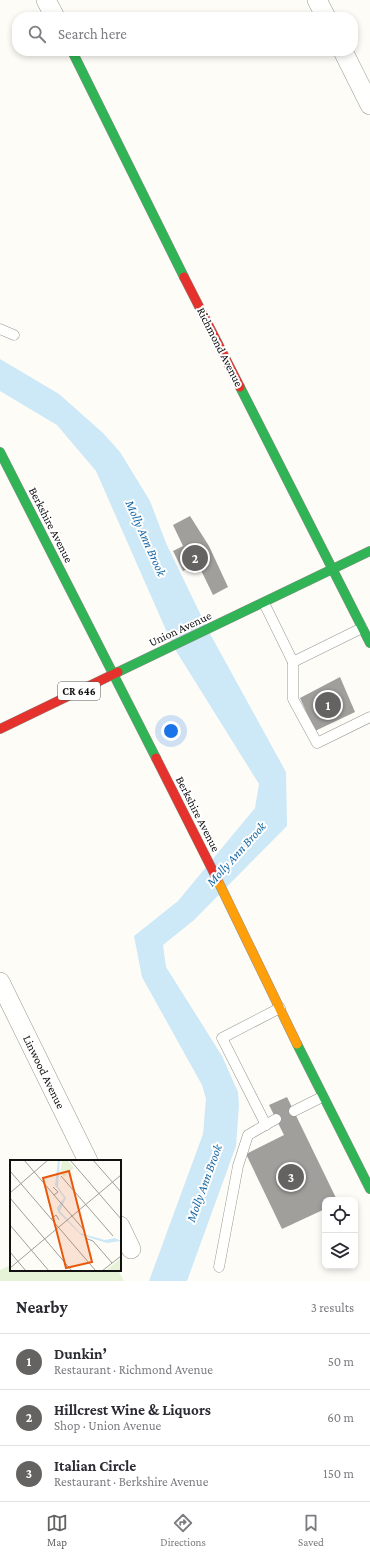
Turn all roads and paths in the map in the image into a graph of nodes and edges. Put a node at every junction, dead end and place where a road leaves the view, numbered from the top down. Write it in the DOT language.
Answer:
graph roads {
  1 [pos="46,0"];
  2 [pos="317,0"];
  3 [pos="52,12"];
  4 [pos="323,12"];
  5 [pos="74,56"];
  6 [pos="346,56"];
  7 [pos="370,105"];
  8 [pos="0,329"];
  9 [pos="14,335"];
  10 [pos="0,452"];
  11 [pos="370,550"];
  12 [pos="333,568"];
  13 [pos="264,602"];
  14 [pos="362,628"];
  15 [pos="370,643"];
  16 [pos="293,662"];
  17 [pos="113,674"];
  18 [pos="370,716"];
  19 [pos="0,729"];
  20 [pos="0,982"];
  21 [pos="280,1008"];
  22 [pos="322,1097"];
  23 [pos="294,1111"];
  24 [pos="276,1119"];
  25 [pos="266,1125"];
  26 [pos="88,1160"];
  27 [pos="370,1188"];
  28 [pos="121,1228"];
  29 [pos="131,1249"];
  30 [pos="219,1267"];
  1 -- 3 [label="street"];
  2 -- 4 [label="street"];
  5 -- 12 [label="street, Richmond Avenue"];
  6 -- 7 [label="street"];
  8 -- 9 [label="lane"];
  10 -- 17 [label="street, Berkshire Avenue"];
  11 -- 12 [label="street, Union Avenue / CR 646"];
  12 -- 13 [label="street, Union Avenue / CR 646"];
  12 -- 14 [label="street, Richmond Avenue"];
  13 -- 16 [label="lane"];
  13 -- 17 [label="street, Union Avenue / CR 646"];
  14 -- 15 [label="street, Richmond Avenue"];
  14 -- 16 [label="lane"];
  16 -- 18 [label="lane"];
  17 -- 19 [label="street, Union Avenue / CR 646"];
  17 -- 21 [label="street, Berkshire Avenue"];
  20 -- 26 [label="street, Linwood Avenue"];
  21 -- 22 [label="street, Berkshire Avenue"];
  21 -- 25 [label="lane"];
  22 -- 23 [label="lane"];
  22 -- 27 [label="street, Berkshire Avenue"];
  24 -- 25 [label="lane"];
  25 -- 30 [label="lane"];
  28 -- 29 [label="street"];
}
